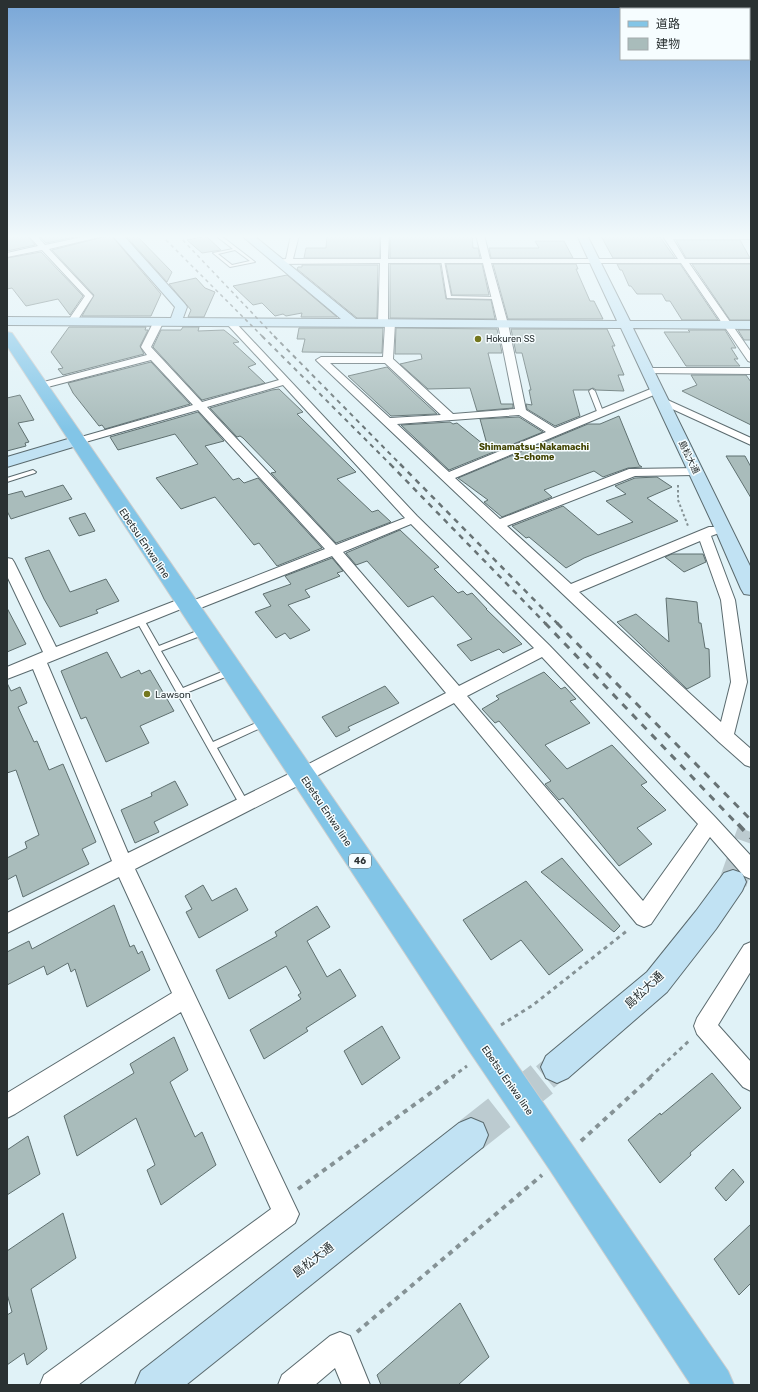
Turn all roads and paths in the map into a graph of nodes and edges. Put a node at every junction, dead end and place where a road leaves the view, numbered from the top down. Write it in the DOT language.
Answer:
graph roads {
  1 [pos="86,300"];
  2 [pos="174,300"];
  3 [pos="327,300"];
  4 [pos="386,300"];
  5 [pos="497,300"];
  6 [pos="613,300"];
  7 [pos="710,300"];
  8 [pos="7,322"];
  9 [pos="72,322"];
  10 [pos="158,322"];
  11 [pos="176,322"];
  12 [pos="231,323"];
  13 [pos="353,323"];
  14 [pos="387,323"];
  15 [pos="503,324"];
  16 [pos="626,325"];
  17 [pos="727,325"];
  18 [pos="751,325"];
  19 [pos="7,336"];
  20 [pos="153,356"];
  21 [pos="751,359"];
  22 [pos="388,360"];
  23 [pos="648,371"];
  24 [pos="751,371"];
  25 [pos="284,382"];
  26 [pos="40,386"];
  27 [pos="592,391"];
  28 [pos="659,395"];
  29 [pos="199,406"];
  30 [pos="521,412"];
  31 [pos="601,414"];
  32 [pos="450,417"];
  33 [pos="386,422"];
  34 [pos="555,433"];
  35 [pos="78,441"];
  36 [pos="751,442"];
  37 [pos="7,462"];
  38 [pos="676,471"];
  39 [pos="695,471"];
  40 [pos="33,472"];
  41 [pos="446,477"];
  42 [pos="7,480"];
  43 [pos="414,519"];
  44 [pos="497,525"];
  45 [pos="723,526"];
  46 [pos="699,537"];
  47 [pos="334,550"];
  48 [pos="8,566"];
  49 [pos="751,589"];
  50 [pos="568,591"];
  51 [pos="187,605"];
  52 [pos="140,620"];
  53 [pos="205,631"];
  54 [pos="544,649"];
  55 [pos="157,650"];
  56 [pos="45,658"];
  57 [pos="232,671"];
  58 [pos="7,673"];
  59 [pos="181,692"];
  60 [pos="457,695"];
  61 [pos="266,721"];
  62 [pos="725,737"];
  63 [pos="212,746"];
  64 [pos="751,760"];
  65 [pos="303,775"];
  66 [pos="244,804"];
  67 [pos="709,823"];
  68 [pos="123,864"];
  69 [pos="742,876"];
  70 [pos="644,917"];
  71 [pos="7,923"];
  72 [pos="751,952"];
  73 [pos="185,997"];
  74 [pos="705,1026"];
  75 [pos="483,1045"];
  76 [pos="556,1067"];
  77 [pos="751,1079"];
  78 [pos="7,1106"];
  79 [pos="471,1135"];
  80 [pos="562,1158"];
  81 [pos="280,1202"];
  82 [pos="340,1346"];
  83 [pos="54,1385"];
  84 [pos="155,1385"];
  85 [pos="292,1385"];
  86 [pos="356,1385"];
  87 [pos="714,1385"];
  1 -- 9 [label="street"];
  2 -- 11 [label="main road"];
  3 -- 13 [label="main road"];
  4 -- 14 [label="street"];
  5 -- 15 [label="street"];
  6 -- 16 [label="main road, 島松大通"];
  7 -- 17 [label="street"];
  8 -- 9 [label="main road"];
  9 -- 10 [label="main road"];
  10 -- 11 [label="main road"];
  10 -- 20 [label="street"];
  11 -- 12 [label="main road"];
  12 -- 13 [label="main road"];
  12 -- 25 [label="street"];
  13 -- 14 [label="main road"];
  14 -- 15 [label="main road"];
  14 -- 22 [label="street"];
  15 -- 16 [label="main road"];
  15 -- 30 [label="street"];
  16 -- 17 [label="main road"];
  16 -- 23 [label="main road, 島松大通"];
  17 -- 18 [label="main road"];
  17 -- 21 [label="street"];
  19 -- 26 [label="main road, Ebetsu Eniwa line / 46"];
  20 -- 26 [label="street"];
  20 -- 29 [label="street"];
  22 -- 32 [label="street"];
  22 -- 33 [label="street"];
  23 -- 24 [label="street"];
  23 -- 28 [label="main road, 島松大通"];
  25 -- 29 [label="street"];
  25 -- 43 [label="street"];
  26 -- 35 [label="main road, Ebetsu Eniwa line / 46"];
  27 -- 31 [label="lane"];
  28 -- 31 [label="street"];
  28 -- 36 [label="street"];
  28 -- 39 [label="main road, 島松大通"];
  29 -- 35 [label="street"];
  29 -- 47 [label="street"];
  30 -- 32 [label="street"];
  30 -- 34 [label="street"];
  31 -- 34 [label="street"];
  32 -- 33 [label="street"];
  33 -- 41 [label="street"];
  34 -- 41 [label="street"];
  35 -- 37 [label="main road"];
  35 -- 51 [label="main road, Ebetsu Eniwa line / 46"];
  38 -- 39 [label="street"];
  38 -- 44 [label="street"];
  38 -- 46 [label="path"];
  39 -- 45 [label="main road, 島松大通"];
  40 -- 42 [label="lane"];
  41 -- 44 [label="street"];
  43 -- 47 [label="street"];
  43 -- 54 [label="street"];
  44 -- 50 [label="street"];
  45 -- 46 [label="street"];
  45 -- 49 [label="main road, 島松大通"];
  46 -- 50 [label="street"];
  46 -- 62 [label="street"];
  47 -- 51 [label="street"];
  47 -- 60 [label="street"];
  48 -- 56 [label="street"];
  50 -- 62 [label="street"];
  51 -- 52 [label="street"];
  51 -- 53 [label="main road, Ebetsu Eniwa line / 46"];
  52 -- 55 [label="lane"];
  52 -- 56 [label="street"];
  53 -- 55 [label="lane"];
  53 -- 57 [label="main road, Ebetsu Eniwa line / 46"];
  54 -- 60 [label="street"];
  54 -- 67 [label="street"];
  55 -- 59 [label="lane"];
  56 -- 58 [label="street"];
  56 -- 68 [label="street"];
  57 -- 59 [label="lane"];
  57 -- 61 [label="main road, Ebetsu Eniwa line / 46"];
  59 -- 63 [label="lane"];
  60 -- 65 [label="street"];
  60 -- 70 [label="street"];
  61 -- 63 [label="lane"];
  61 -- 65 [label="main road, Ebetsu Eniwa line / 46"];
  62 -- 64 [label="street"];
  63 -- 66 [label="lane"];
  65 -- 66 [label="street"];
  65 -- 75 [label="main road, Ebetsu Eniwa line / 46"];
  66 -- 68 [label="street"];
  67 -- 69 [label="street"];
  67 -- 70 [label="street"];
  68 -- 71 [label="street"];
  68 -- 73 [label="street"];
  69 -- 76 [label="main road, 島松大通"];
  70 -- 75 [label="path"];
  72 -- 74 [label="street"];
  73 -- 78 [label="street"];
  73 -- 81 [label="street"];
  74 -- 77 [label="street"];
  74 -- 80 [label="path"];
  75 -- 80 [label="main road, Ebetsu Eniwa line / 46"];
  75 -- 81 [label="path"];
  79 -- 84 [label="main road, 島松大通"];
  80 -- 82 [label="path"];
  80 -- 87 [label="main road, Ebetsu Eniwa line / 46"];
  81 -- 83 [label="street"];
  82 -- 85 [label="street"];
  82 -- 86 [label="street"];
}
